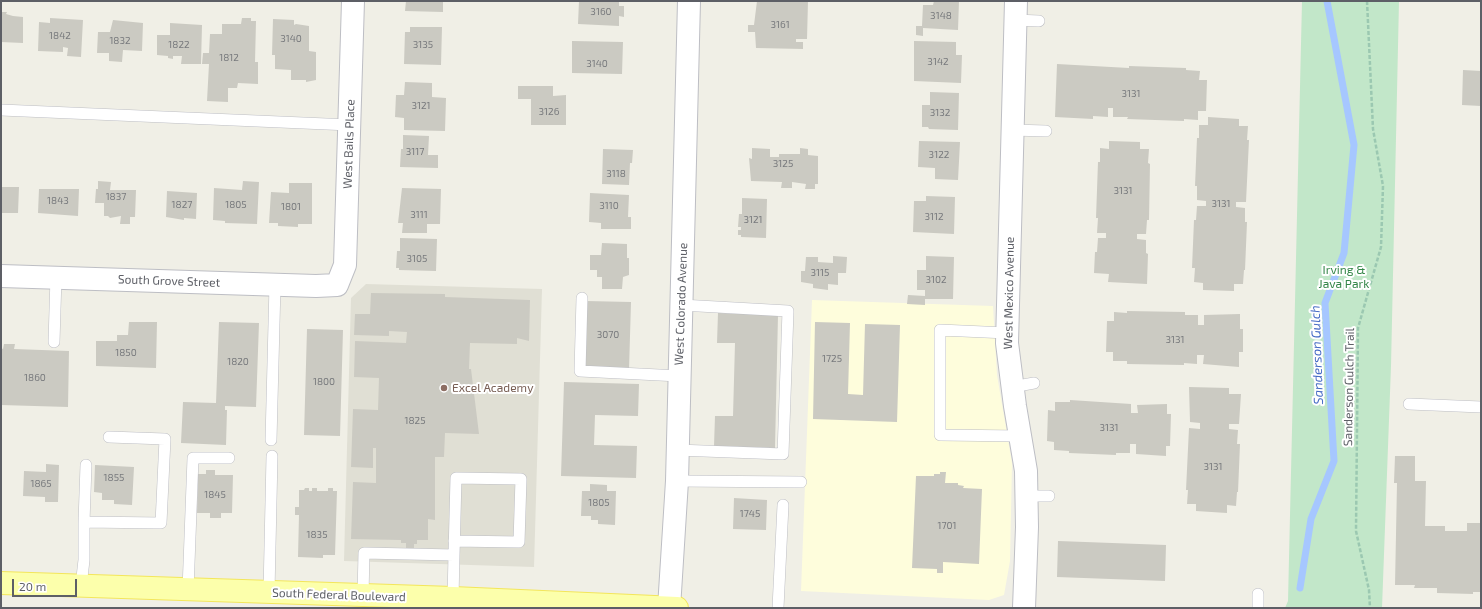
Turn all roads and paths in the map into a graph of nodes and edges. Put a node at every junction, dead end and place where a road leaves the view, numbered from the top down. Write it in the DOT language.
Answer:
graph roads {
  1 [pos="353,1"];
  2 [pos="689,1"];
  3 [pos="1367,1"];
  4 [pos="1015,11"];
  5 [pos="1039,21"];
  6 [pos="1,110"];
  7 [pos="350,125"];
  8 [pos="1012,130"];
  9 [pos="1046,131"];
  10 [pos="1,276"];
  11 [pos="56,277"];
  12 [pos="275,284"];
  13 [pos="337,285"];
  14 [pos="582,298"];
  15 [pos="681,305"];
  16 [pos="1007,332"];
  17 [pos="54,342"];
  18 [pos="679,376"];
  19 [pos="1034,383"];
  20 [pos="1012,387"];
  21 [pos="1409,404"];
  22 [pos="1481,407"];
  23 [pos="1020,436"];
  24 [pos="109,437"];
  25 [pos="271,440"];
  26 [pos="678,450"];
  27 [pos="272,456"];
  28 [pos="229,458"];
  29 [pos="86,465"];
  30 [pos="677,481"];
  31 [pos="801,482"];
  32 [pos="1026,496"];
  33 [pos="1049,496"];
  34 [pos="783,505"];
  35 [pos="84,522"];
  36 [pos="454,541"];
  37 [pos="454,555"];
  38 [pos="1,583"];
  39 [pos="81,586"];
  40 [pos="188,590"];
  41 [pos="268,592"];
  42 [pos="1258,594"];
  43 [pos="363,595"];
  44 [pos="453,598"];
  45 [pos="669,608"];
  46 [pos="677,608"];
  47 [pos="778,608"];
  48 [pos="1024,608"];
  49 [pos="1258,608"];
  50 [pos="1370,608"];
  1 -- 7 [label="street, West Bails Place"];
  2 -- 15 [label="street, West Colorado Avenue"];
  3 -- 50 [label="path, Sanderson Gulch Trail"];
  4 -- 5 [label="lane"];
  4 -- 8 [label="street, West Mexico Avenue"];
  6 -- 7 [label="lane"];
  7 -- 13 [label="street, West Bails Place"];
  8 -- 9 [label="lane"];
  8 -- 16 [label="street, West Mexico Avenue"];
  10 -- 11 [label="street, South Grove Street"];
  11 -- 12 [label="street, South Grove Street"];
  11 -- 17 [label="lane"];
  12 -- 13 [label="street, South Grove Street"];
  12 -- 25 [label="lane"];
  14 -- 18 [label="lane"];
  15 -- 18 [label="street, West Colorado Avenue"];
  15 -- 26 [label="lane"];
  16 -- 20 [label="street, West Mexico Avenue"];
  16 -- 23 [label="lane"];
  18 -- 26 [label="street, West Colorado Avenue"];
  19 -- 20 [label="lane"];
  20 -- 23 [label="street, West Mexico Avenue"];
  21 -- 22 [label="lane"];
  23 -- 32 [label="street, West Mexico Avenue"];
  24 -- 35 [label="lane"];
  26 -- 30 [label="street, West Colorado Avenue"];
  27 -- 41 [label="lane"];
  28 -- 40 [label="lane"];
  29 -- 35 [label="lane"];
  30 -- 31 [label="lane"];
  30 -- 45 [label="street, West Colorado Avenue"];
  32 -- 33 [label="lane"];
  32 -- 48 [label="street, West Mexico Avenue"];
  34 -- 47 [label="lane"];
  35 -- 39 [label="lane"];
  36 -- 36 [label="lane"];
  36 -- 37 [label="lane"];
  37 -- 43 [label="lane"];
  37 -- 44 [label="lane"];
  38 -- 39 [label="main road, South Federal Boulevard"];
  39 -- 40 [label="main road, South Federal Boulevard"];
  40 -- 41 [label="main road, South Federal Boulevard"];
  41 -- 43 [label="main road, South Federal Boulevard"];
  42 -- 49 [label="lane"];
  43 -- 44 [label="main road, South Federal Boulevard"];
  44 -- 45 [label="main road, South Federal Boulevard"];
  45 -- 46 [label="main road, South Federal Boulevard"];
}
